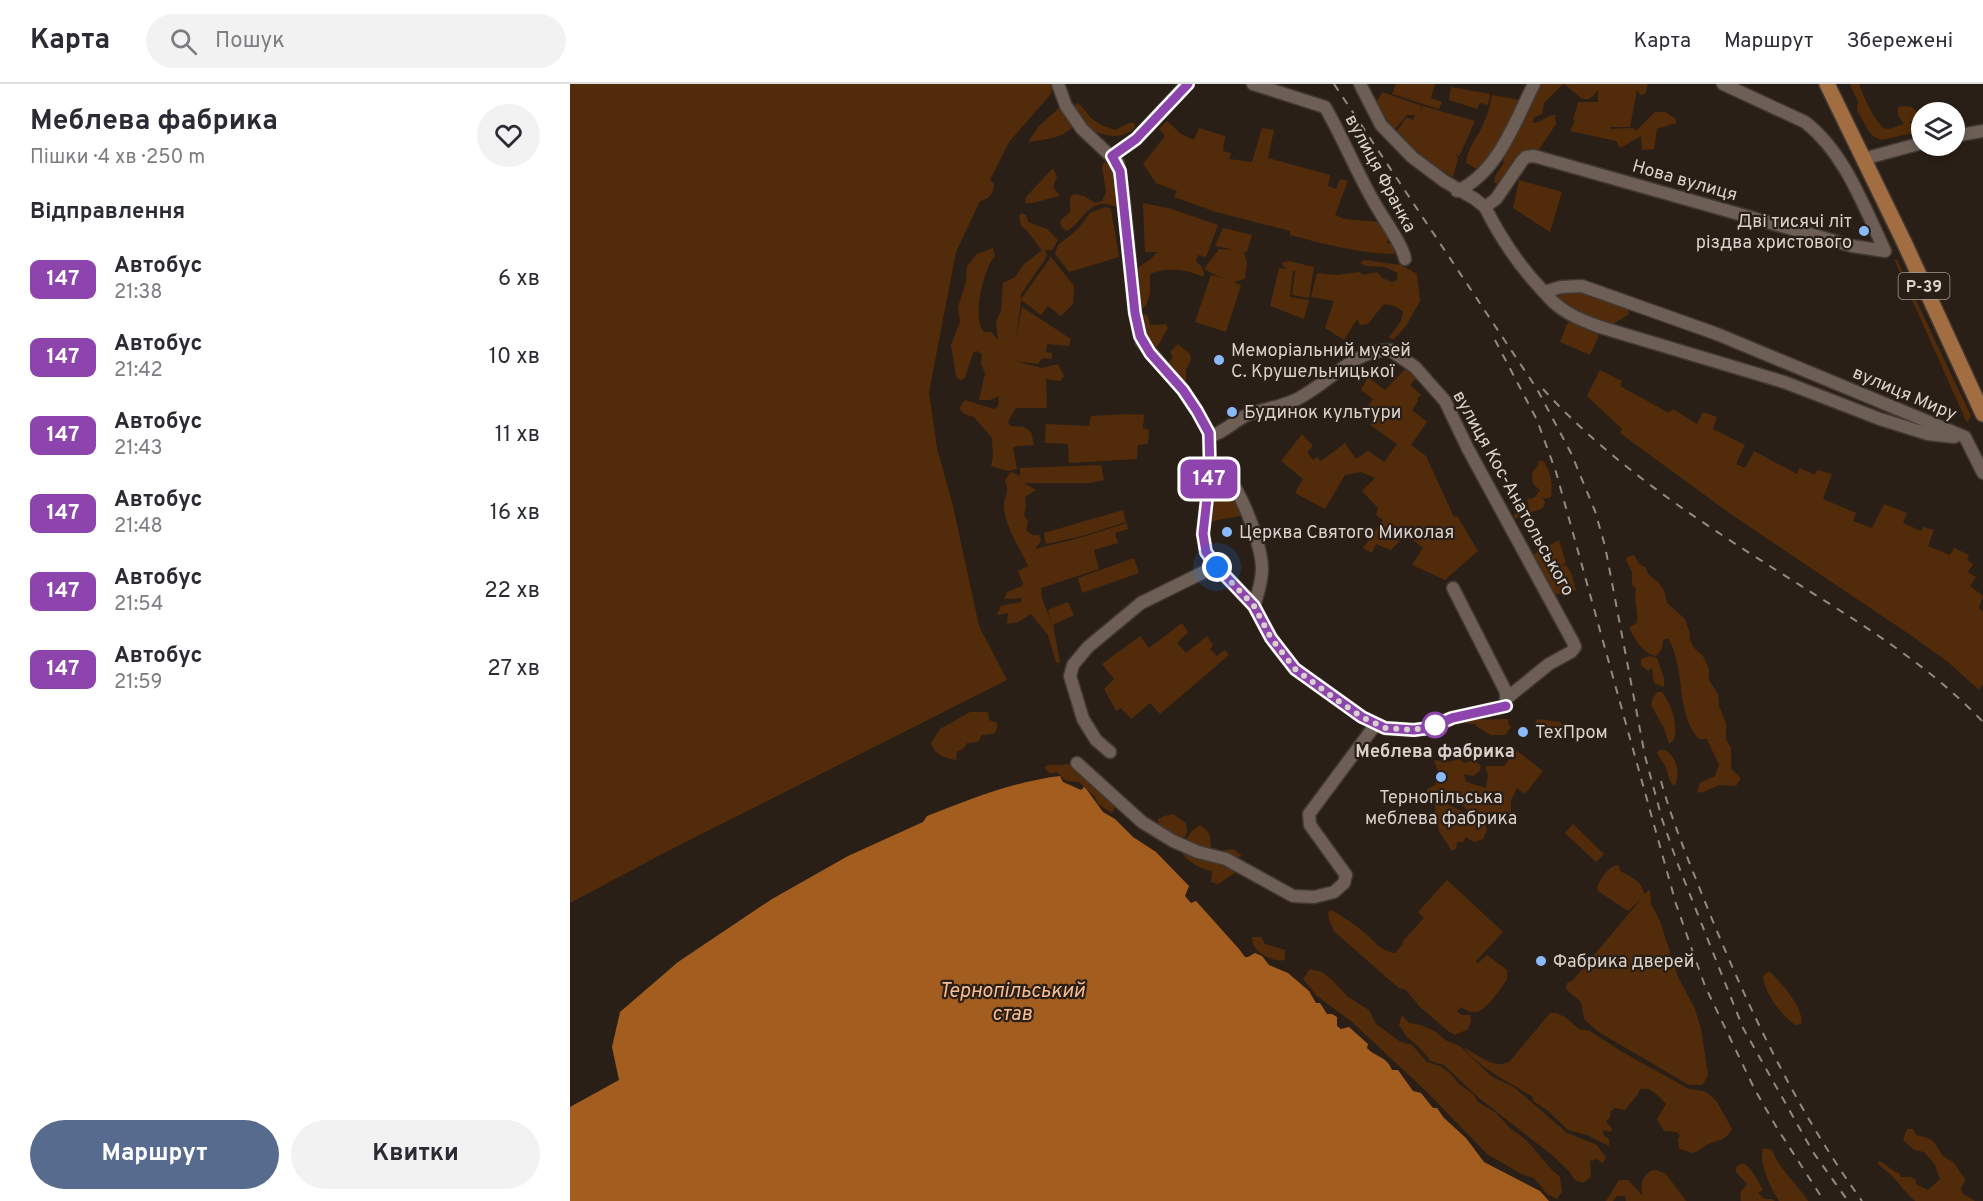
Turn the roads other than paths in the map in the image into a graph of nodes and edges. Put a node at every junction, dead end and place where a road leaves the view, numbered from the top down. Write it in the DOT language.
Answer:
graph roads {
  1 [pos="1058,84"];
  2 [pos="1188,84"];
  3 [pos="1253,84"];
  4 [pos="1360,84"];
  5 [pos="1534,84"];
  6 [pos="1723,84"];
  7 [pos="1827,84"];
  8 [pos="1983,131"];
  9 [pos="1965,134"];
  10 [pos="1911,145"];
  11 [pos="1112,156"];
  12 [pos="1862,156"];
  13 [pos="1459,191"];
  14 [pos="1485,207"];
  15 [pos="1904,242"];
  16 [pos="1885,251"];
  17 [pos="1405,259"];
  18 [pos="1545,292"];
  19 [pos="1983,414"];
  20 [pos="1209,436"];
  21 [pos="1965,437"];
  22 [pos="1209,462"];
  23 [pos="1983,473"];
  24 [pos="1216,566"];
  25 [pos="1452,588"];
  26 [pos="1254,606"];
  27 [pos="1506,702"];
  28 [pos="1376,724"];
  29 [pos="1110,752"];
  30 [pos="1077,764"];
  1 -- 11 [label="street"];
  2 -- 11 [label="street"];
  3 -- 17 [label="street, вулиця Франка"];
  4 -- 13 [label="street"];
  5 -- 13 [label="street"];
  6 -- 16 [label="street"];
  7 -- 12 [label="main road, Р-39"];
  8 -- 9 [label="street"];
  10 -- 12 [label="street"];
  11 -- 20 [label="street"];
  12 -- 15 [label="main road, Р-39"];
  13 -- 14 [label="street"];
  14 -- 16 [label="street, Нова вулиця"];
  14 -- 18 [label="street, вулиця Миру"];
  15 -- 16 [label="street"];
  15 -- 19 [label="main road, Р-39"];
  18 -- 21 [label="street, вулиця Миру"];
  18 -- 21 [label="street, вулиця Миру"];
  20 -- 22 [label="street"];
  20 -- 27 [label="street, вулиця Кос-Анатольського"];
  21 -- 23 [label="street"];
  22 -- 24 [label="street"];
  22 -- 26 [label="street"];
  24 -- 26 [label="street"];
  24 -- 29 [label="street"];
  25 -- 27 [label="street"];
  26 -- 28 [label="street"];
  27 -- 28 [label="street"];
  28 -- 30 [label="street"];
}
